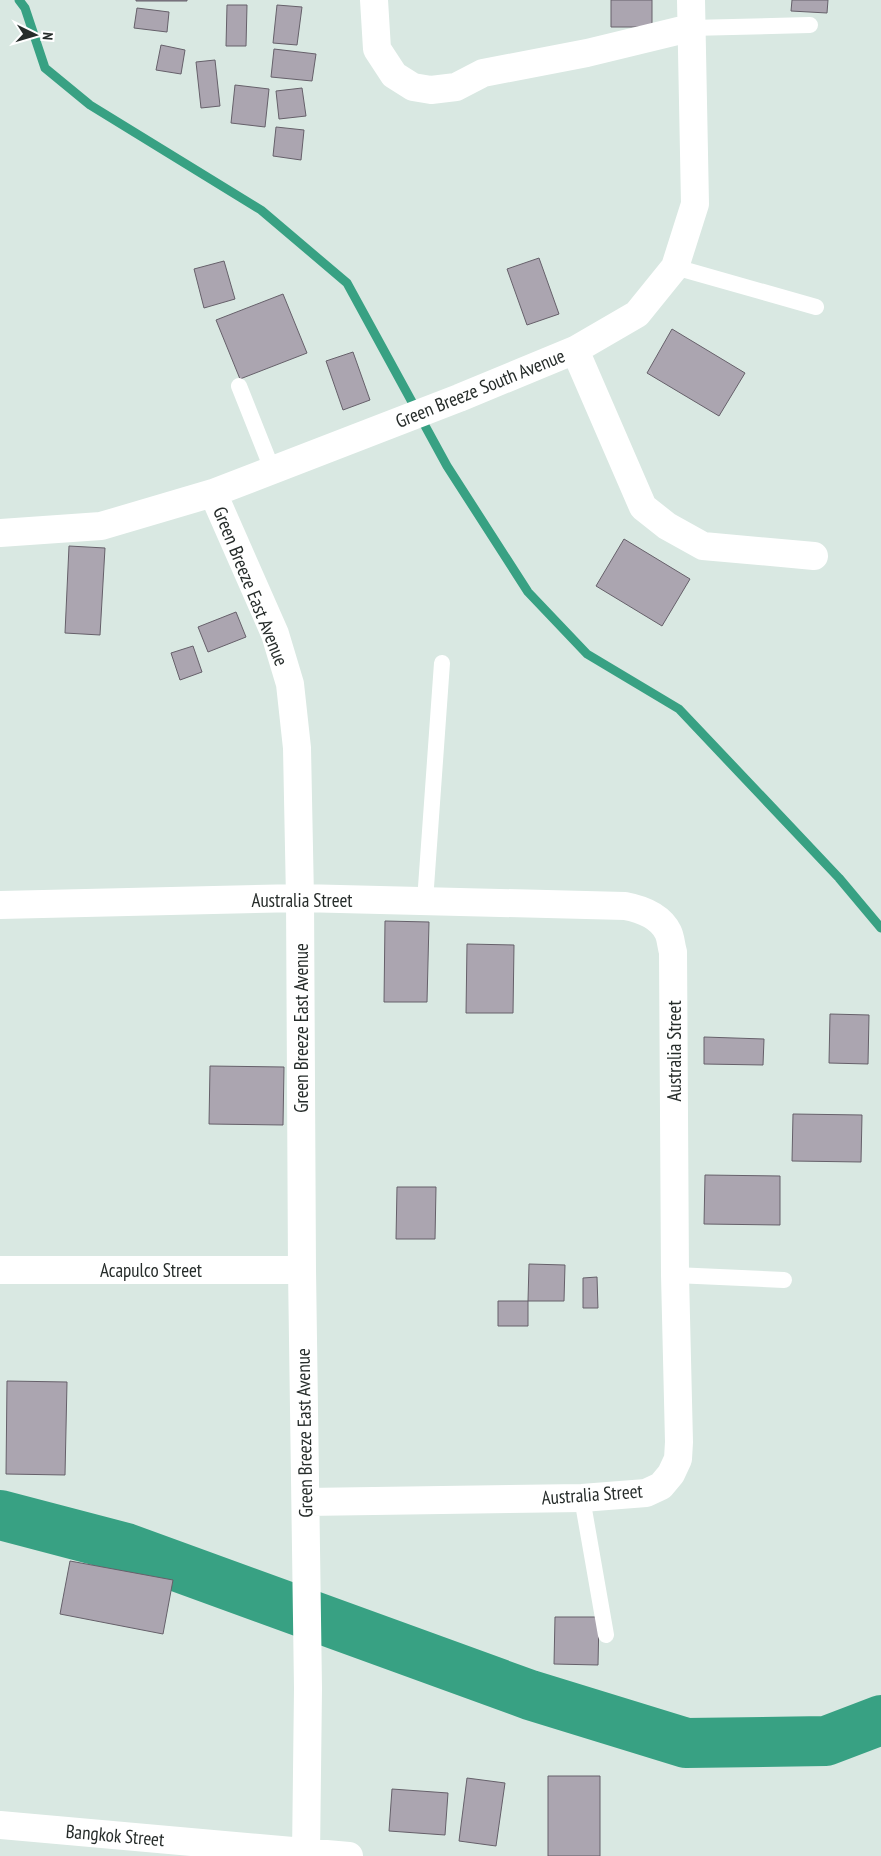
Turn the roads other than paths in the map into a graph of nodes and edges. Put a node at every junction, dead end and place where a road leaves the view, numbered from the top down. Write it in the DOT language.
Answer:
graph roads {
  1 [pos="374,0"];
  2 [pos="691,0"];
  3 [pos="810,25"];
  4 [pos="690,28"];
  5 [pos="675,267"];
  6 [pos="816,308"];
  7 [pos="575,350"];
  8 [pos="239,386"];
  9 [pos="272,469"];
  10 [pos="213,493"];
  11 [pos="0,534"];
  12 [pos="814,556"];
  13 [pos="442,663"];
  14 [pos="300,898"];
  15 [pos="425,901"];
  16 [pos="0,905"];
  17 [pos="0,1270"];
  18 [pos="302,1270"];
  19 [pos="675,1275"];
  20 [pos="784,1280"];
  21 [pos="582,1498"];
  22 [pos="306,1502"];
  23 [pos="606,1635"];
  24 [pos="0,1825"];
  25 [pos="306,1854"];
  26 [pos="350,1856"];
  1 -- 4 [label="street"];
  2 -- 4 [label="street, Green Breeze South Avenue"];
  3 -- 4 [label="lane"];
  4 -- 5 [label="street, Green Breeze South Avenue"];
  5 -- 6 [label="lane"];
  5 -- 7 [label="street, Green Breeze South Avenue"];
  7 -- 9 [label="street, Green Breeze South Avenue"];
  7 -- 12 [label="street"];
  8 -- 9 [label="lane"];
  9 -- 10 [label="street, Green Breeze South Avenue"];
  10 -- 11 [label="street, Green Breeze South Avenue"];
  10 -- 14 [label="street, Green Breeze East Avenue"];
  13 -- 15 [label="lane"];
  14 -- 15 [label="street, Australia Street"];
  14 -- 16 [label="street, Australia Street"];
  14 -- 18 [label="street, Green Breeze East Avenue"];
  15 -- 19 [label="street, Australia Street"];
  17 -- 18 [label="street, Acapulco Street"];
  18 -- 22 [label="street, Green Breeze East Avenue"];
  19 -- 20 [label="lane"];
  19 -- 21 [label="street, Australia Street"];
  21 -- 22 [label="street, Australia Street"];
  21 -- 23 [label="lane"];
  22 -- 25 [label="street, Green Breeze East Avenue"];
  24 -- 25 [label="street, Bangkok Street"];
  25 -- 26 [label="street, Bangkok Street"];
}
